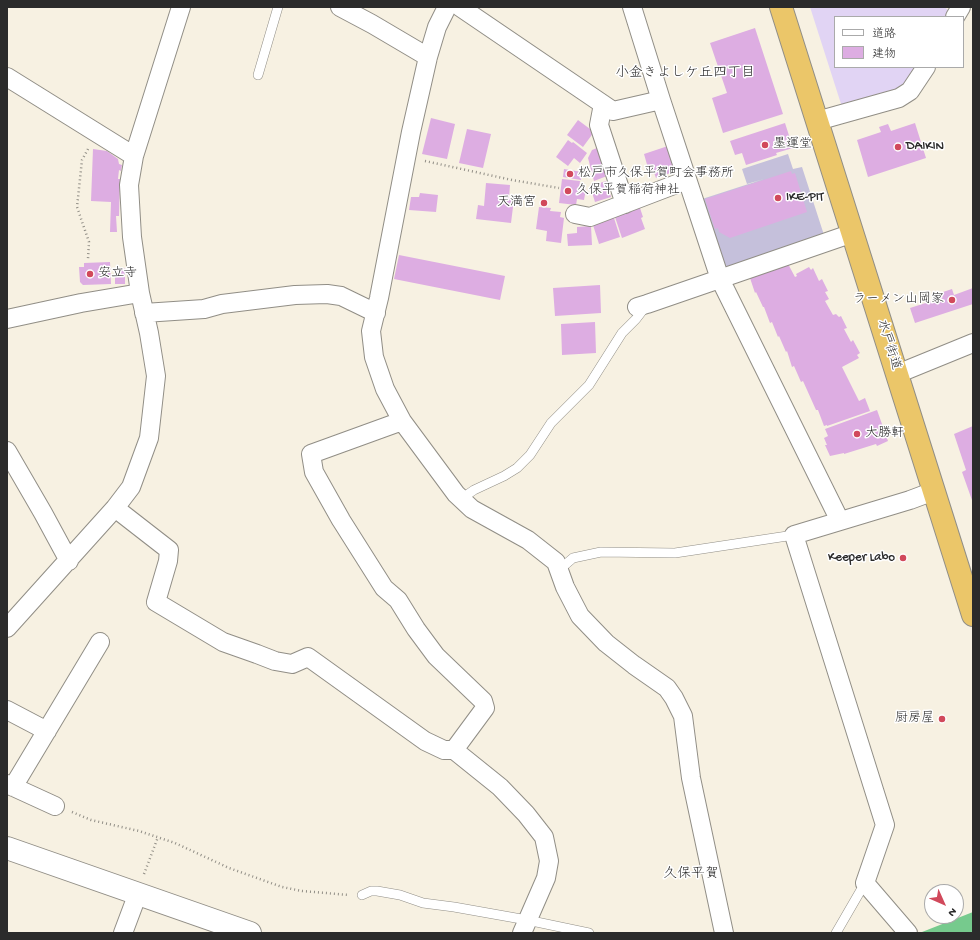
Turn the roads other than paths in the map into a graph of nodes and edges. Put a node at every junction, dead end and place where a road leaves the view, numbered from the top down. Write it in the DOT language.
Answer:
graph roads {
  1 [pos="181,7"];
  2 [pos="278,7"];
  3 [pos="340,7"];
  4 [pos="447,7"];
  5 [pos="460,7"];
  6 [pos="632,7"];
  7 [pos="781,7"];
  8 [pos="961,7"];
  9 [pos="956,16"];
  10 [pos="428,57"];
  11 [pos="925,68"];
  12 [pos="258,75"];
  13 [pos="7,77"];
  14 [pos="661,100"];
  15 [pos="603,104"];
  16 [pos="817,121"];
  17 [pos="134,156"];
  18 [pos="687,180"];
  19 [pos="625,204"];
  20 [pos="575,214"];
  21 [pos="853,233"];
  22 [pos="720,278"];
  23 [pos="140,293"];
  24 [pos="643,305"];
  25 [pos="144,312"];
  26 [pos="376,313"];
  27 [pos="7,318"];
  28 [pos="973,343"];
  29 [pos="897,374"];
  30 [pos="402,421"];
  31 [pos="7,451"];
  32 [pos="934,491"];
  33 [pos="461,499"];
  34 [pos="116,508"];
  35 [pos="840,521"];
  36 [pos="794,535"];
  37 [pos="69,561"];
  38 [pos="559,570"];
  39 [pos="973,615"];
  40 [pos="7,628"];
  41 [pos="100,642"];
  42 [pos="7,710"];
  43 [pos="47,731"];
  44 [pos="454,750"];
  45 [pos="10,786"];
  46 [pos="55,806"];
  47 [pos="7,848"];
  48 [pos="865,883"];
  49 [pos="138,893"];
  50 [pos="362,895"];
  51 [pos="525,926"];
  52 [pos="123,933"];
  53 [pos="250,933"];
  54 [pos="589,933"];
  55 [pos="724,933"];
  56 [pos="836,933"];
  57 [pos="908,933"];
  1 -- 17 [label="street"];
  2 -- 12 [label="lane"];
  3 -- 10 [label="street"];
  4 -- 10 [label="street"];
  5 -- 15 [label="street"];
  6 -- 14 [label="street"];
  7 -- 16 [label="highway, 水戸街道"];
  8 -- 9 [label="street"];
  10 -- 26 [label="street"];
  11 -- 16 [label="street"];
  13 -- 17 [label="street"];
  14 -- 15 [label="street"];
  14 -- 18 [label="street"];
  15 -- 19 [label="street"];
  16 -- 21 [label="highway, 水戸街道"];
  17 -- 23 [label="street"];
  18 -- 19 [label="street"];
  18 -- 22 [label="street"];
  19 -- 20 [label="street"];
  21 -- 22 [label="street"];
  21 -- 29 [label="highway, 水戸街道"];
  22 -- 24 [label="street"];
  22 -- 35 [label="street"];
  23 -- 25 [label="street"];
  23 -- 27 [label="street"];
  24 -- 33 [label="lane"];
  25 -- 26 [label="street"];
  25 -- 34 [label="street"];
  26 -- 30 [label="street"];
  28 -- 29 [label="street"];
  29 -- 32 [label="highway, 水戸街道"];
  30 -- 33 [label="street"];
  30 -- 44 [label="street"];
  31 -- 37 [label="street"];
  32 -- 35 [label="street"];
  32 -- 39 [label="highway, 水戸街道"];
  33 -- 38 [label="street"];
  34 -- 37 [label="street"];
  34 -- 44 [label="street"];
  35 -- 36 [label="street"];
  36 -- 38 [label="lane"];
  36 -- 48 [label="street"];
  37 -- 40 [label="street"];
  38 -- 55 [label="street"];
  41 -- 43 [label="street"];
  42 -- 43 [label="street"];
  43 -- 45 [label="street"];
  44 -- 51 [label="street"];
  45 -- 46 [label="street"];
  47 -- 49 [label="street"];
  48 -- 56 [label="lane"];
  48 -- 57 [label="street"];
  49 -- 52 [label="street"];
  49 -- 53 [label="street"];
  50 -- 51 [label="lane"];
  51 -- 54 [label="lane"];
}
